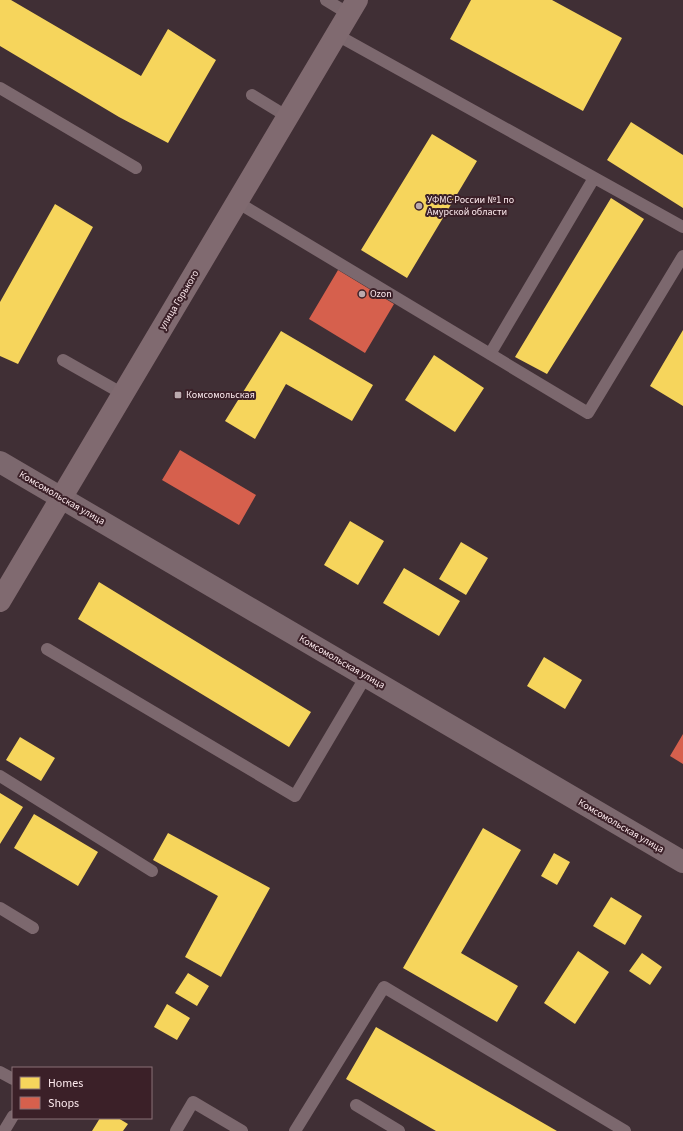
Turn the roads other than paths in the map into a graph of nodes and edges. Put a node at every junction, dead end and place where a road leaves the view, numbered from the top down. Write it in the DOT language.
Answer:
graph roads {
  1 [pos="326,0"];
  2 [pos="353,7"];
  3 [pos="337,35"];
  4 [pos="0,88"];
  5 [pos="252,95"];
  6 [pos="288,117"];
  7 [pos="136,168"];
  8 [pos="594,178"];
  9 [pos="237,202"];
  10 [pos="683,227"];
  11 [pos="683,256"];
  12 [pos="490,354"];
  13 [pos="63,360"];
  14 [pos="123,394"];
  15 [pos="0,462"];
  16 [pos="62,497"];
  17 [pos="0,601"];
  18 [pos="47,649"];
  19 [pos="366,676"];
  20 [pos="0,776"];
  21 [pos="683,862"];
  22 [pos="152,871"];
  23 [pos="0,908"];
  24 [pos="33,928"];
  25 [pos="0,1072"];
  26 [pos="12,1078"];
  27 [pos="356,1105"];
  28 [pos="12,1118"];
  29 [pos="4,1131"];
  30 [pos="176,1131"];
  31 [pos="242,1131"];
  32 [pos="295,1131"];
  33 [pos="399,1131"];
  34 [pos="625,1131"];
  1 -- 2 [label="lane"];
  2 -- 3 [label="main road, улица Горького"];
  3 -- 6 [label="main road, улица Горького"];
  3 -- 8 [label="lane"];
  4 -- 7 [label="lane"];
  5 -- 6 [label="lane"];
  6 -- 9 [label="main road, улица Горького"];
  8 -- 10 [label="lane"];
  8 -- 12 [label="lane"];
  9 -- 12 [label="lane"];
  9 -- 14 [label="main road, улица Горького"];
  11 -- 12 [label="lane"];
  13 -- 14 [label="lane"];
  14 -- 16 [label="main road, улица Горького"];
  15 -- 16 [label="street, Комсомольская улица"];
  16 -- 17 [label="main road, улица Горького"];
  16 -- 19 [label="street, Комсомольская улица"];
  18 -- 19 [label="lane"];
  19 -- 21 [label="street, Комсомольская улица"];
  20 -- 22 [label="lane"];
  23 -- 24 [label="lane"];
  25 -- 26 [label="lane"];
  27 -- 33 [label="lane"];
  28 -- 29 [label="lane"];
  30 -- 31 [label="lane"];
  32 -- 34 [label="lane"];
}
